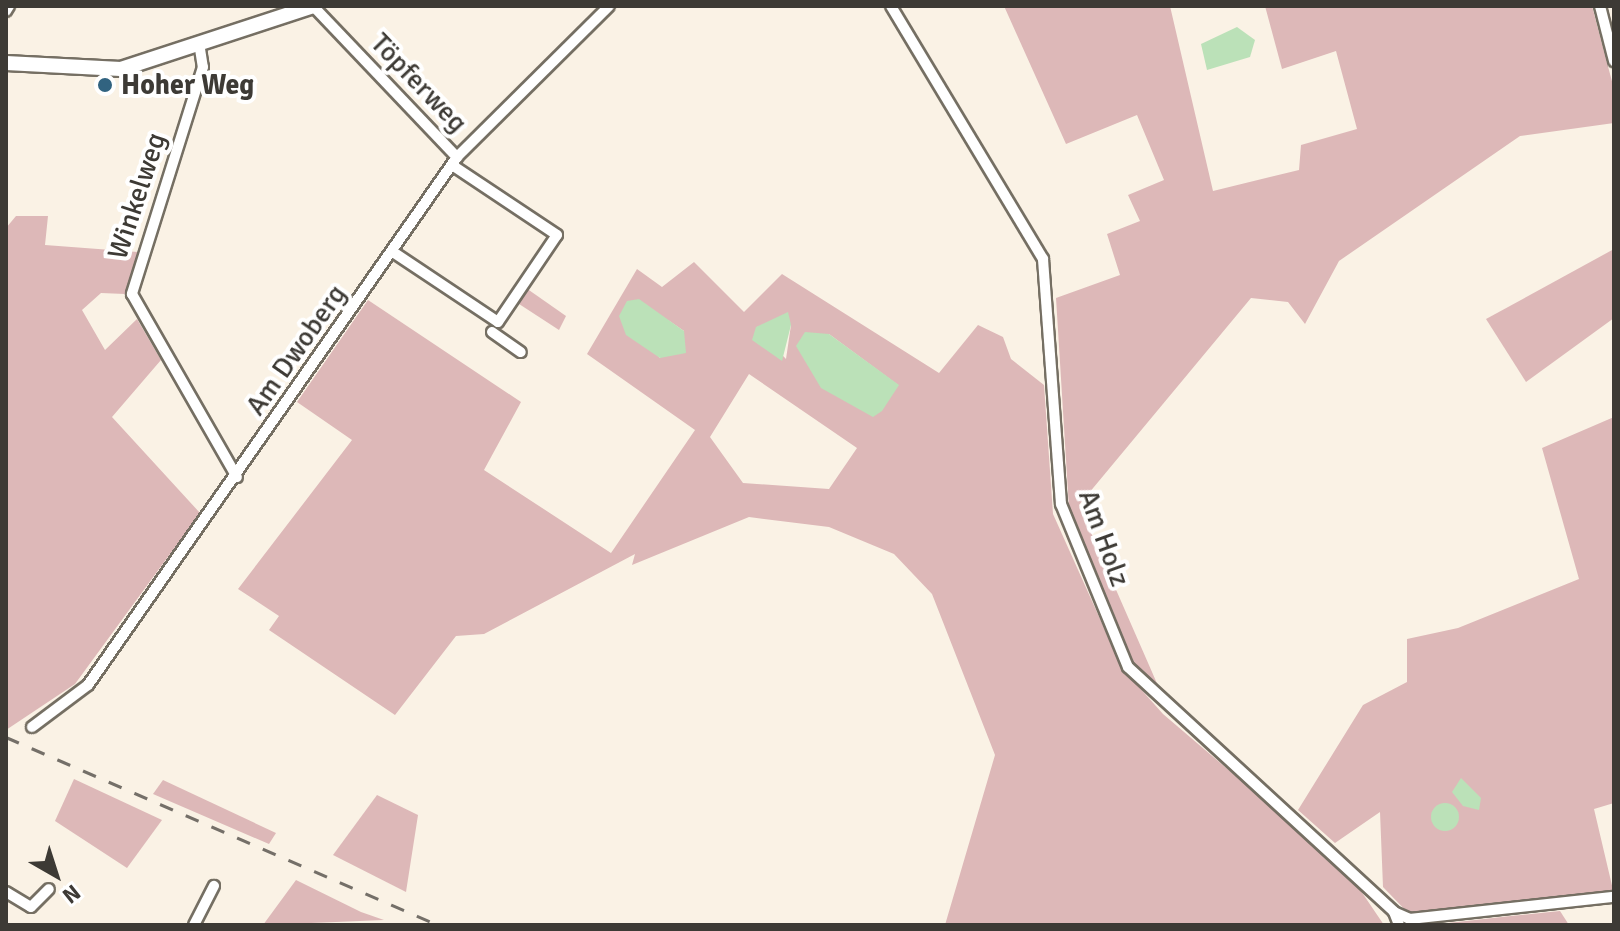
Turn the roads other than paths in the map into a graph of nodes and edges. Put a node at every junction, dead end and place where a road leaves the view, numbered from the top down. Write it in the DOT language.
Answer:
graph roads {
  1 [pos="313,6"];
  2 [pos="609,6"];
  3 [pos="891,6"];
  4 [pos="1600,6"];
  5 [pos="200,49"];
  6 [pos="6,54"];
  7 [pos="165,58"];
  8 [pos="1614,61"];
  9 [pos="6,63"];
  10 [pos="454,161"];
  11 [pos="393,252"];
  12 [pos="498,322"];
  13 [pos="521,352"];
  14 [pos="237,477"];
  15 [pos="32,727"];
  16 [pos="214,886"];
  17 [pos="49,889"];
  18 [pos="6,892"];
  19 [pos="1614,897"];
  20 [pos="1394,912"];
  21 [pos="194,925"];
  22 [pos="1399,925"];
  1 -- 5 [label="street"];
  1 -- 10 [label="street, Töpferweg"];
  2 -- 10 [label="street, Am Dwoberg"];
  3 -- 20 [label="street, Am Holz"];
  4 -- 8 [label="street"];
  5 -- 7 [label="street"];
  5 -- 14 [label="street, Winkelweg"];
  6 -- 7 [label="street"];
  7 -- 9 [label="street"];
  10 -- 11 [label="street, Am Dwoberg"];
  10 -- 12 [label="street, Töpferweg"];
  11 -- 12 [label="street"];
  11 -- 14 [label="street, Am Dwoberg"];
  12 -- 13 [label="street"];
  14 -- 15 [label="street, Am Dwoberg"];
  16 -- 21 [label="street"];
  17 -- 18 [label="street"];
  19 -- 20 [label="street"];
  20 -- 22 [label="street, Am Holz"];
}
